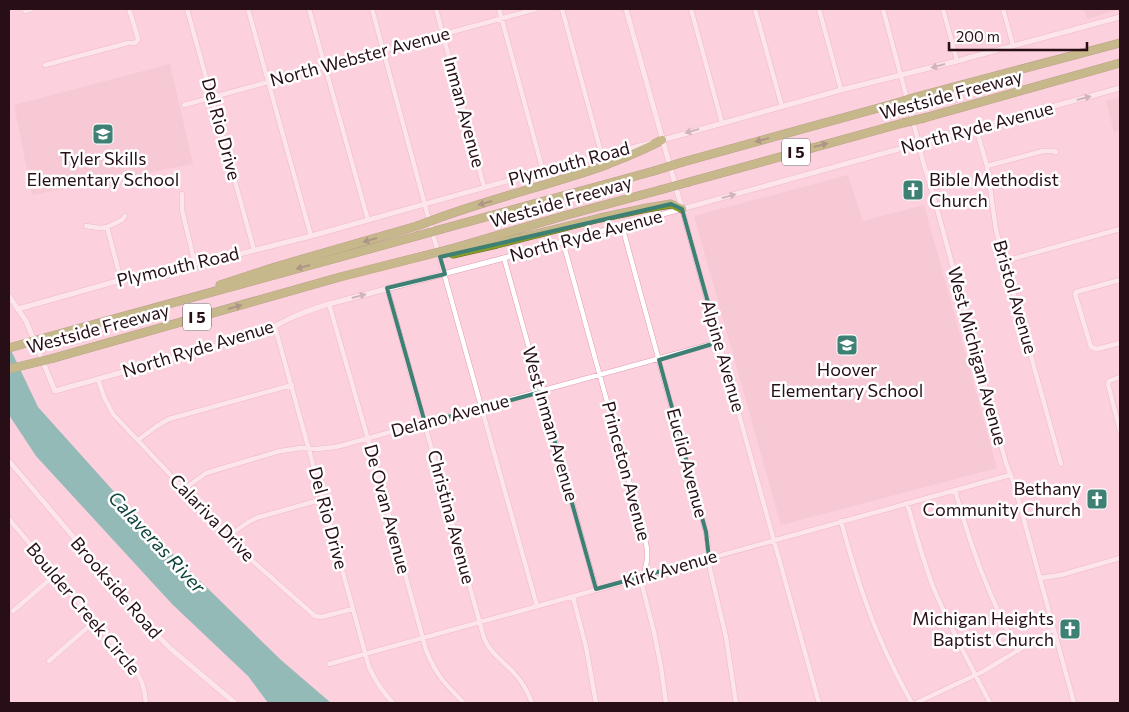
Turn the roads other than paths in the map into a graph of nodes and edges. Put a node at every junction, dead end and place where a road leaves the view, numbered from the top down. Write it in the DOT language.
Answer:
graph roads {
  1 [pos="32,9"];
  2 [pos="130,9"];
  3 [pos="187,9"];
  4 [pos="248,9"];
  5 [pos="309,9"];
  6 [pos="372,9"];
  7 [pos="436,9"];
  8 [pos="499,9"];
  9 [pos="536,9"];
  10 [pos="562,9"];
  11 [pos="626,9"];
  12 [pos="691,9"];
  13 [pos="755,9"];
  14 [pos="819,9"];
  15 [pos="883,9"];
  16 [pos="942,9"];
  17 [pos="1003,9"];
  18 [pos="24,11"];
  19 [pos="1120,17"];
  20 [pos="502,18"];
  21 [pos="443,34"];
  22 [pos="1117,44"];
  23 [pos="1013,45"];
  24 [pos="383,50"];
  25 [pos="957,62"];
  26 [pos="1120,63"];
  27 [pos="45,65"];
  28 [pos="325,66"];
  29 [pos="901,76"];
  30 [pos="269,82"];
  31 [pos="1120,88"];
  32 [pos="842,90"];
  33 [pos="212,98"];
  34 [pos="184,105"];
  35 [pos="782,107"];
  36 [pos="722,123"];
  37 [pos="976,128"];
  38 [pos="662,140"];
  39 [pos="919,144"];
  40 [pos="1056,152"];
  41 [pos="602,156"];
  42 [pos="986,166"];
  43 [pos="543,171"];
  44 [pos="484,187"];
  45 [pos="182,194"];
  46 [pos="425,204"];
  47 [pos="682,209"];
  48 [pos="125,216"];
  49 [pos="368,220"];
  50 [pos="86,226"];
  51 [pos="622,226"];
  52 [pos="107,227"];
  53 [pos="1120,229"];
  54 [pos="311,236"];
  55 [pos="563,242"];
  56 [pos="254,250"];
  57 [pos="454,251"];
  58 [pos="504,258"];
  59 [pos="1005,261"];
  60 [pos="195,264"];
  61 [pos="445,274"];
  62 [pos="121,280"];
  63 [pos="1120,280"];
  64 [pos="387,288"];
  65 [pos="9,296"];
  66 [pos="329,304"];
  67 [pos="18,309"];
  68 [pos="136,313"];
  69 [pos="275,327"];
  70 [pos="719,342"];
  71 [pos="1120,343"];
  72 [pos="9,348"];
  73 [pos="659,360"];
  74 [pos="9,369"];
  75 [pos="600,375"];
  76 [pos="1120,377"];
  77 [pos="98,379"];
  78 [pos="292,385"];
  79 [pos="541,392"];
  80 [pos="482,408"];
  81 [pos="425,423"];
  82 [pos="1120,431"];
  83 [pos="368,439"];
  84 [pos="138,440"];
  85 [pos="309,449"];
  86 [pos="9,461"];
  87 [pos="1061,464"];
  88 [pos="1010,474"];
  89 [pos="184,489"];
  90 [pos="955,490"];
  91 [pos="323,499"];
  92 [pos="907,503"];
  93 [pos="9,519"];
  94 [pos="841,521"];
  95 [pos="228,536"];
  96 [pos="774,540"];
  97 [pos="709,558"];
  98 [pos="1120,558"];
  99 [pos="55,575"];
  100 [pos="644,576"];
  101 [pos="1040,578"];
  102 [pos="596,590"];
  103 [pos="573,597"];
  104 [pos="537,606"];
  105 [pos="354,609"];
  106 [pos="13,611"];
  107 [pos="95,621"];
  108 [pos="480,622"];
  109 [pos="1054,629"];
  110 [pos="423,638"];
  111 [pos="1018,651"];
  112 [pos="366,654"];
  113 [pos="50,661"];
  114 [pos="329,664"];
  115 [pos="975,675"];
  116 [pos="146,703"];
  117 [pos="235,703"];
  118 [pos="393,703"];
  119 [pos="464,703"];
  120 [pos="532,703"];
  121 [pos="596,703"];
  122 [pos="666,703"];
  123 [pos="736,703"];
  124 [pos="819,703"];
  125 [pos="912,703"];
  126 [pos="916,703"];
  127 [pos="990,703"];
  128 [pos="1074,703"];
  1 -- 18 [label="street"];
  2 -- 27 [label="street"];
  3 -- 33 [label="street, Del Rio Drive"];
  4 -- 30 [label="street"];
  5 -- 28 [label="street"];
  6 -- 24 [label="street"];
  7 -- 21 [label="street, Inman Avenue"];
  8 -- 20 [label="street"];
  9 -- 20 [label="street, North Webster Avenue"];
  10 -- 41 [label="street"];
  11 -- 38 [label="street, Alpine Avenue"];
  12 -- 36 [label="street"];
  13 -- 35 [label="street"];
  14 -- 32 [label="street"];
  15 -- 29 [label="street, West Michigan Avenue"];
  16 -- 25 [label="street"];
  17 -- 23 [label="street"];
  19 -- 23 [label="street, Plymouth Road"];
  20 -- 21 [label="street, North Webster Avenue"];
  20 -- 43 [label="street"];
  21 -- 24 [label="street, North Webster Avenue"];
  21 -- 44 [label="street, Inman Avenue"];
  22 -- 68 [label="highway, Westside Freeway / I 5, one-way, bridge"];
  23 -- 25 [label="street, Plymouth Road"];
  24 -- 28 [label="street, North Webster Avenue"];
  24 -- 46 [label="street"];
  25 -- 29 [label="street, Plymouth Road, one-way"];
  57 -- 26 [label="highway, Westside Freeway / I 5, one-way, bridge"];
  28 -- 30 [label="street, North Webster Avenue"];
  28 -- 49 [label="street"];
  29 -- 32 [label="street, Plymouth Road"];
  29 -- 39 [label="street, West Michigan Avenue"];
  30 -- 33 [label="street, North Webster Avenue"];
  30 -- 54 [label="street"];
  37 -- 31 [label="street, North Ryde Avenue, one-way"];
  32 -- 35 [label="street, Plymouth Road"];
  33 -- 34 [label="street, North Webster Avenue"];
  33 -- 56 [label="street, Del Rio Drive"];
  35 -- 36 [label="street, Plymouth Road"];
  36 -- 38 [label="street, Plymouth Road, one-way"];
  37 -- 39 [label="street, North Ryde Avenue"];
  37 -- 42 [label="street, Bristol Avenue"];
  38 -- 41 [label="street, Plymouth Road"];
  38 -- 47 [label="street, Alpine Avenue"];
  38 -- 68 [label="highway, one-way, bridge"];
  47 -- 39 [label="street, North Ryde Avenue, one-way"];
  39 -- 88 [label="street, West Michigan Avenue"];
  40 -- 42 [label="street"];
  41 -- 43 [label="street, Plymouth Road"];
  42 -- 59 [label="street, Bristol Avenue"];
  43 -- 44 [label="street, Plymouth Road"];
  44 -- 46 [label="street, Plymouth Road"];
  45 -- 60 [label="street"];
  46 -- 49 [label="street, Plymouth Road"];
  46 -- 61 [label="street"];
  47 -- 51 [label="street, North Ryde Avenue"];
  47 -- 57 [label="highway"];
  47 -- 70 [label="street, Alpine Avenue"];
  48 -- 52 [label="street"];
  49 -- 54 [label="street, Plymouth Road"];
  50 -- 52 [label="street"];
  51 -- 55 [label="street, North Ryde Avenue"];
  51 -- 73 [label="street, Euclid Avenue"];
  52 -- 62 [label="street"];
  53 -- 59 [label="street"];
  54 -- 56 [label="street, Plymouth Road"];
  55 -- 58 [label="street, North Ryde Avenue"];
  55 -- 75 [label="street, Princeton Avenue"];
  56 -- 60 [label="street, Plymouth Road"];
  74 -- 57 [label="highway, Westside Freeway / I 5, one-way, bridge"];
  58 -- 61 [label="street, North Ryde Avenue"];
  58 -- 79 [label="street, West Inman Avenue"];
  59 -- 87 [label="street, Bristol Avenue"];
  60 -- 62 [label="street, Plymouth Road"];
  61 -- 64 [label="street, North Ryde Avenue"];
  61 -- 80 [label="street"];
  62 -- 67 [label="street, Plymouth Road"];
  63 -- 71 [label="street"];
  66 -- 64 [label="street, North Ryde Avenue, one-way"];
  64 -- 81 [label="street, Christina Avenue"];
  65 -- 67 [label="street"];
  66 -- 69 [label="street, North Ryde Avenue"];
  66 -- 83 [label="street, De Ovan Avenue"];
  67 -- 77 [label="street, North Ryde Avenue"];
  68 -- 72 [label="highway, Westside Freeway / I 5, bridge"];
  69 -- 77 [label="street, North Ryde Avenue"];
  69 -- 78 [label="street, Del Rio Drive"];
  70 -- 73 [label="street, Delano Avenue"];
  70 -- 96 [label="street, Alpine Avenue"];
  73 -- 75 [label="street, Delano Avenue"];
  73 -- 97 [label="street, Euclid Avenue"];
  75 -- 79 [label="street, Delano Avenue"];
  75 -- 100 [label="street, Princeton Avenue"];
  76 -- 82 [label="street"];
  77 -- 84 [label="street, Calariva Drive"];
  78 -- 84 [label="street"];
  78 -- 85 [label="street, Del Rio Drive"];
  79 -- 80 [label="street, Delano Avenue"];
  79 -- 102 [label="street, West Inman Avenue"];
  80 -- 81 [label="street, Delano Avenue"];
  80 -- 104 [label="street"];
  81 -- 83 [label="street, Delano Avenue"];
  81 -- 108 [label="street, Christina Avenue"];
  83 -- 85 [label="street, Delano Avenue"];
  83 -- 110 [label="street, De Ovan Avenue"];
  84 -- 89 [label="street, Calariva Drive"];
  85 -- 89 [label="street, Delano Avenue"];
  85 -- 91 [label="street, Del Rio Drive"];
  86 -- 117 [label="street, Brookside Road"];
  88 -- 90 [label="street, Kirk Avenue"];
  88 -- 101 [label="street, West Michigan Avenue"];
  89 -- 95 [label="street, Calariva Drive"];
  90 -- 92 [label="street, Kirk Avenue"];
  90 -- 111 [label="street"];
  91 -- 95 [label="street"];
  91 -- 105 [label="street, Del Rio Drive"];
  92 -- 94 [label="street, Kirk Avenue"];
  92 -- 115 [label="street"];
  93 -- 99 [label="street, Boulder Creek Circle"];
  94 -- 96 [label="street, Kirk Avenue"];
  94 -- 125 [label="street"];
  95 -- 105 [label="street, Calariva Drive"];
  96 -- 97 [label="street, Kirk Avenue"];
  96 -- 124 [label="street, Alpine Avenue"];
  97 -- 100 [label="street, Kirk Avenue"];
  97 -- 123 [label="street, Euclid Avenue"];
  98 -- 101 [label="street"];
  99 -- 106 [label="street"];
  99 -- 107 [label="street, Boulder Creek Circle"];
  100 -- 102 [label="street, Kirk Avenue"];
  100 -- 122 [label="street, Princeton Avenue"];
  101 -- 109 [label="street, West Michigan Avenue"];
  102 -- 103 [label="street, Kirk Avenue"];
  103 -- 104 [label="street, Kirk Avenue"];
  103 -- 121 [label="street"];
  104 -- 108 [label="street, Kirk Avenue"];
  105 -- 112 [label="street, Del Rio Drive"];
  107 -- 113 [label="street"];
  107 -- 116 [label="street, Boulder Creek Circle"];
  108 -- 110 [label="street, Kirk Avenue"];
  108 -- 120 [label="street, Christina Avenue"];
  109 -- 111 [label="street"];
  109 -- 128 [label="street, West Michigan Avenue"];
  110 -- 112 [label="street, Kirk Avenue"];
  110 -- 119 [label="street, De Ovan Avenue"];
  111 -- 115 [label="street"];
  112 -- 114 [label="street, Kirk Avenue"];
  112 -- 118 [label="street, Del Rio Drive"];
  115 -- 126 [label="street"];
  115 -- 127 [label="street"];
}
